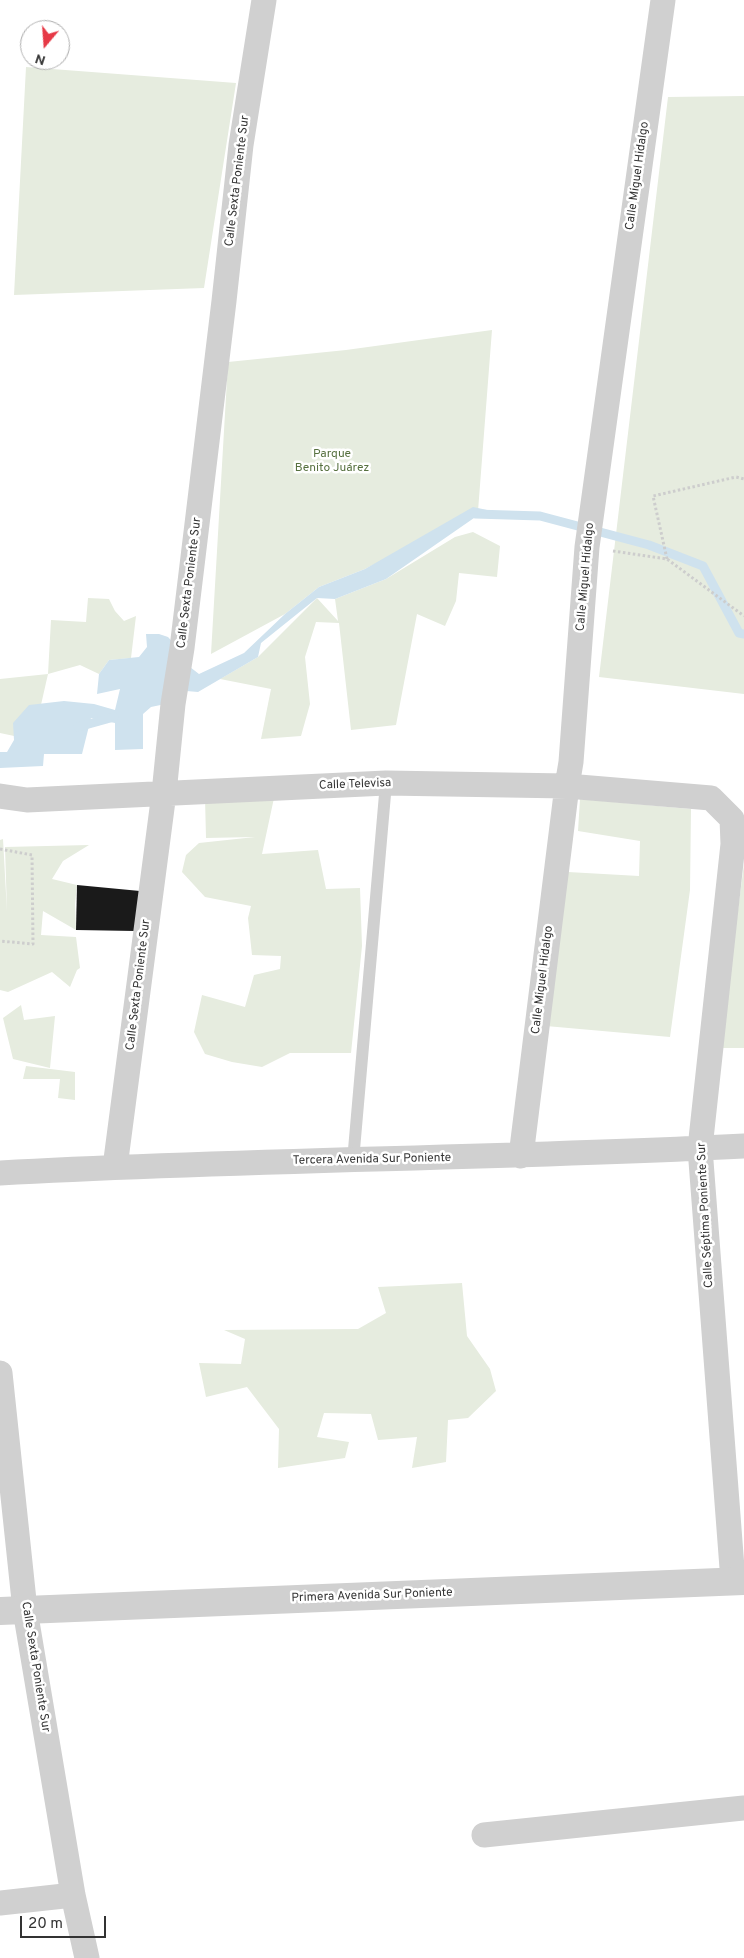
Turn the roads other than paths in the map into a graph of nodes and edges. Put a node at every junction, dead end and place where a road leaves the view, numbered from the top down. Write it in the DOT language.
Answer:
graph roads {
  1 [pos="264,0"];
  2 [pos="663,0"];
  3 [pos="386,783"];
  4 [pos="566,786"];
  5 [pos="164,793"];
  6 [pos="0,796"];
  7 [pos="711,798"];
  8 [pos="744,1146"];
  9 [pos="700,1148"];
  10 [pos="521,1156"];
  11 [pos="353,1161"];
  12 [pos="115,1166"];
  13 [pos="0,1173"];
  14 [pos="0,1373"];
  15 [pos="738,1581"];
  16 [pos="12,1611"];
  17 [pos="744,1808"];
  18 [pos="484,1835"];
  19 [pos="73,1895"];
  20 [pos="0,1904"];
  21 [pos="87,1958"];
  1 -- 5 [label="street, Calle Sexta Poniente Sur"];
  2 -- 4 [label="street, Calle Miguel Hidalgo"];
  3 -- 4 [label="street, Calle Televisa"];
  3 -- 5 [label="street, Calle Televisa"];
  3 -- 11 [label="lane"];
  4 -- 7 [label="street, Calle Televisa"];
  4 -- 10 [label="street, Calle Miguel Hidalgo"];
  5 -- 6 [label="street, Calle Televisa"];
  5 -- 12 [label="street, Calle Sexta Poniente Sur"];
  7 -- 9 [label="street, Calle Séptima Poniente Sur"];
  8 -- 9 [label="street, Tercera Avenida Sur Poniente"];
  9 -- 10 [label="street, Tercera Avenida Sur Poniente"];
  9 -- 15 [label="street, Calle Séptima Poniente Sur"];
  10 -- 11 [label="street, Tercera Avenida Sur Poniente"];
  11 -- 12 [label="street, Tercera Avenida Sur Poniente"];
  12 -- 13 [label="street, Tercera Avenida Sur Poniente"];
  14 -- 16 [label="street, Calle Sexta Poniente Sur"];
  15 -- 16 [label="street, Primera Avenida Sur Poniente"];
  16 -- 19 [label="street, Calle Sexta Poniente Sur"];
  17 -- 18 [label="street"];
  19 -- 20 [label="street"];
  19 -- 21 [label="street, Calle Sexta Poniente Sur"];
}
